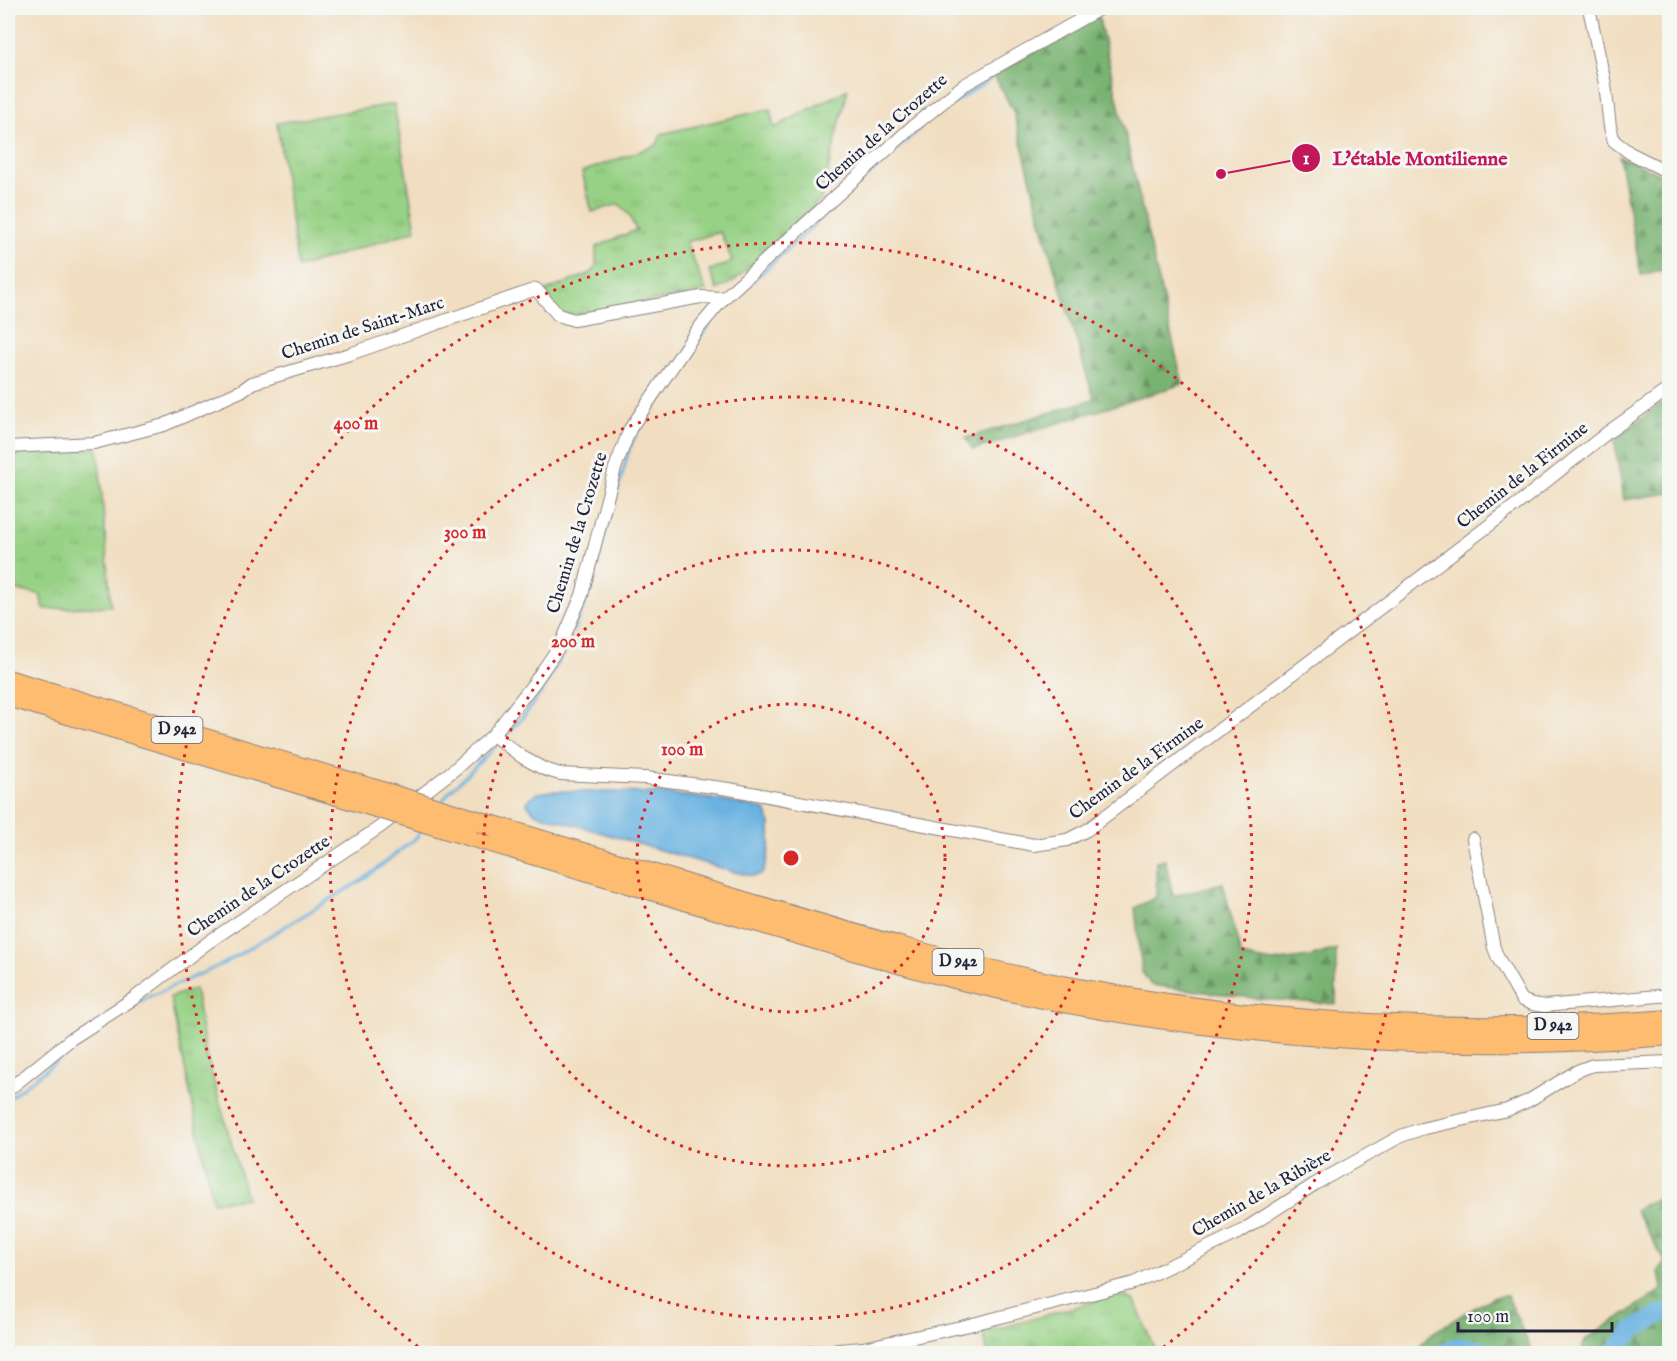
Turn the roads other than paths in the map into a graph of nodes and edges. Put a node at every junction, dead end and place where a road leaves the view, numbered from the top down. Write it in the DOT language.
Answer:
graph roads {
  1 [pos="1101,8"];
  2 [pos="1589,8"];
  3 [pos="1670,172"];
  4 [pos="724,298"];
  5 [pos="1670,388"];
  6 [pos="8,447"];
  7 [pos="8,680"];
  8 [pos="8,696"];
  9 [pos="493,735"];
  10 [pos="341,788"];
  11 [pos="1473,839"];
  12 [pos="1670,995"];
  13 [pos="1670,1020"];
  14 [pos="1670,1035"];
  15 [pos="1670,1062"];
  16 [pos="8,1090"];
  17 [pos="792,1353"];
  1 -- 4 [label="street, Chemin de la Crozette"];
  2 -- 3 [label="street"];
  4 -- 6 [label="street, Chemin de Saint-Marc"];
  4 -- 9 [label="street, Chemin de la Crozette"];
  5 -- 9 [label="street, Chemin de la Firmine"];
  7 -- 10 [label="highway, D 942"];
  8 -- 10 [label="highway, D 942"];
  9 -- 16 [label="street, Chemin de la Crozette"];
  10 -- 13 [label="highway, D 942, bridge"];
  10 -- 14 [label="highway, D 942, bridge"];
  11 -- 12 [label="street"];
  15 -- 17 [label="street, Chemin de la Ribière"];
}
